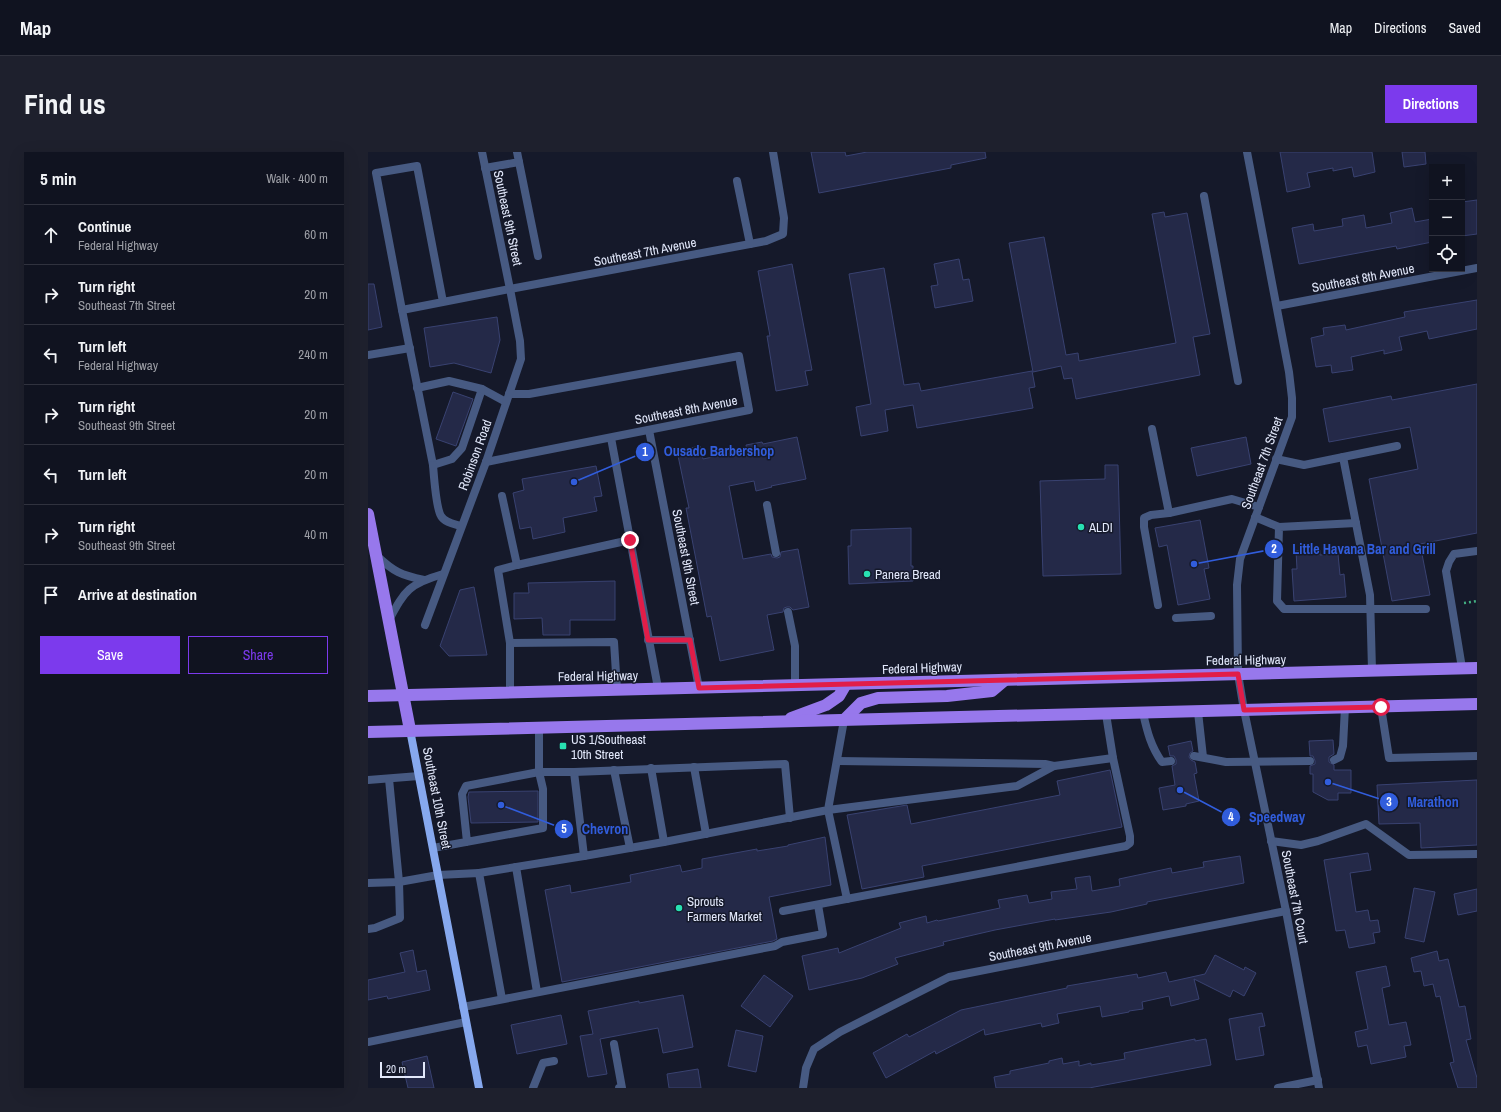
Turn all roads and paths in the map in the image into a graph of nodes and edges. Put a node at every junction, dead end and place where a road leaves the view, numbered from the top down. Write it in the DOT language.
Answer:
graph roads {
  1 [pos="482,152"];
  2 [pos="517,152"];
  3 [pos="773,152"];
  4 [pos="1247,152"];
  5 [pos="519,162"];
  6 [pos="485,168"];
  7 [pos="737,181"];
  8 [pos="1204,196"];
  9 [pos="750,244"];
  10 [pos="538,256"];
  11 [pos="1477,268"];
  12 [pos="510,289"];
  13 [pos="443,302"];
  14 [pos="1277,306"];
  15 [pos="402,310"];
  16 [pos="410,348"];
  17 [pos="368,355"];
  18 [pos="1238,381"];
  19 [pos="417,388"];
  20 [pos="482,389"];
  21 [pos="508,398"];
  22 [pos="1152,429"];
  23 [pos="649,430"];
  24 [pos="611,438"];
  25 [pos="1397,446"];
  26 [pos="1343,457"];
  27 [pos="1276,459"];
  28 [pos="486,462"];
  29 [pos="433,466"];
  30 [pos="502,496"];
  31 [pos="767,505"];
  32 [pos="1259,507"];
  33 [pos="1169,513"];
  34 [pos="368,514"];
  35 [pos="1255,517"];
  36 [pos="1356,523"];
  37 [pos="461,526"];
  38 [pos="1279,527"];
  39 [pos="630,540"];
  40 [pos="373,551"];
  41 [pos="1477,551"];
  42 [pos="776,553"];
  43 [pos="517,565"];
  44 [pos="443,574"];
  45 [pos="424,580"];
  46 [pos="1477,601"];
  47 [pos="1464,603"];
  48 [pos="1158,605"];
  49 [pos="1370,609"];
  50 [pos="1426,609"];
  51 [pos="788,612"];
  52 [pos="1211,616"];
  53 [pos="1176,618"];
  54 [pos="389,620"];
  55 [pos="424,625"];
  56 [pos="648,640"];
  57 [pos="690,640"];
  58 [pos="510,643"];
  59 [pos="1462,668"];
  60 [pos="1477,668"];
  61 [pos="1372,670"];
  62 [pos="1238,674"];
  63 [pos="1005,680"];
  64 [pos="846,684"];
  65 [pos="795,685"];
  66 [pos="658,688"];
  67 [pos="699,688"];
  68 [pos="617,689"];
  69 [pos="510,692"];
  70 [pos="403,695"];
  71 [pos="368,696"];
  72 [pos="1477,704"];
  73 [pos="1345,707"];
  74 [pos="1381,707"];
  75 [pos="1244,710"];
  76 [pos="1198,712"];
  77 [pos="1143,713"];
  78 [pos="1106,714"];
  79 [pos="844,720"];
  80 [pos="781,722"];
  81 [pos="539,727"];
  82 [pos="410,730"];
  83 [pos="368,732"];
  84 [pos="1194,756"];
  85 [pos="1477,756"];
  86 [pos="1203,757"];
  87 [pos="1113,758"];
  88 [pos="1334,760"];
  89 [pos="838,761"];
  90 [pos="1171,761"];
  91 [pos="1255,761"];
  92 [pos="1310,761"];
  93 [pos="1054,766"];
  94 [pos="694,767"];
  95 [pos="651,768"];
  96 [pos="614,770"];
  97 [pos="539,772"];
  98 [pos="574,772"];
  99 [pos="419,776"];
  100 [pos="389,779"];
  101 [pos="368,780"];
  102 [pos="828,810"];
  103 [pos="790,818"];
  104 [pos="706,834"];
  105 [pos="1271,841"];
  106 [pos="467,842"];
  107 [pos="664,842"];
  108 [pos="433,848"];
  109 [pos="630,848"];
  110 [pos="1477,854"];
  111 [pos="584,856"];
  112 [pos="516,868"];
  113 [pos="479,873"];
  114 [pos="438,875"];
  115 [pos="399,882"];
  116 [pos="368,883"];
  117 [pos="847,899"];
  118 [pos="818,905"];
  119 [pos="783,911"];
  120 [pos="1286,911"];
  121 [pos="368,929"];
  122 [pos="537,992"];
  123 [pos="502,999"];
  124 [pos="463,1007"];
  125 [pos="466,1022"];
  126 [pos="368,1042"];
  127 [pos="614,1044"];
  128 [pos="554,1061"];
  129 [pos="1319,1084"];
  130 [pos="479,1088"];
  131 [pos="533,1088"];
  132 [pos="620,1088"];
  133 [pos="803,1088"];
  134 [pos="1278,1088"];
  1 -- 6 [label="street, Southeast 9th Street"];
  2 -- 5 [label="street"];
  3 -- 9 [label="street, Southeast 7th Avenue"];
  4 -- 14 [label="street, Southeast 7th Street"];
  5 -- 6 [label="street"];
  5 -- 10 [label="street"];
  6 -- 12 [label="street, Southeast 9th Street"];
  7 -- 9 [label="street"];
  8 -- 18 [label="street"];
  9 -- 12 [label="street, Southeast 7th Avenue"];
  11 -- 14 [label="street, Southeast 8th Avenue"];
  12 -- 13 [label="street, Southeast 7th Avenue"];
  12 -- 21 [label="street, Robinson Road"];
  13 -- 15 [label="street, Southeast 7th Avenue"];
  13 -- 15 [label="street"];
  14 -- 27 [label="street, Southeast 7th Street"];
  15 -- 16 [label="street"];
  16 -- 17 [label="street"];
  16 -- 19 [label="street"];
  19 -- 20 [label="street"];
  19 -- 29 [label="street"];
  20 -- 21 [label="street"];
  20 -- 29 [label="street"];
  21 -- 23 [label="street, Southeast 8th Avenue"];
  21 -- 28 [label="street, Robinson Road"];
  22 -- 33 [label="street"];
  23 -- 24 [label="street, Southeast 8th Avenue"];
  23 -- 57 [label="street, Southeast 9th Street"];
  24 -- 28 [label="street, Southeast 8th Avenue"];
  24 -- 39 [label="street"];
  25 -- 26 [label="street"];
  26 -- 27 [label="street"];
  26 -- 36 [label="street"];
  27 -- 32 [label="street, Southeast 7th Street"];
  28 -- 37 [label="street, Robinson Road"];
  29 -- 37 [label="street"];
  30 -- 43 [label="street"];
  31 -- 42 [label="street"];
  32 -- 33 [label="street"];
  32 -- 35 [label="street, Southeast 7th Street"];
  33 -- 48 [label="street"];
  34 -- 40 [label="main road, Southeast 10th Street"];
  35 -- 38 [label="street"];
  35 -- 62 [label="street, Southeast 7th Street"];
  36 -- 38 [label="street"];
  36 -- 49 [label="street"];
  37 -- 44 [label="street, Robinson Road"];
  38 -- 49 [label="street"];
  39 -- 43 [label="street"];
  39 -- 56 [label="street"];
  40 -- 45 [label="street"];
  40 -- 54 [label="main road, Southeast 10th Street"];
  41 -- 59 [label="street"];
  43 -- 58 [label="street"];
  44 -- 45 [label="street"];
  44 -- 55 [label="street, Robinson Road"];
  45 -- 54 [label="street"];
  46 -- 47 [label="path"];
  49 -- 50 [label="street"];
  49 -- 61 [label="street"];
  51 -- 65 [label="street"];
  52 -- 53 [label="street"];
  54 -- 70 [label="main road, Southeast 10th Street"];
  56 -- 57 [label="street"];
  56 -- 66 [label="street"];
  57 -- 67 [label="street, Southeast 9th Street"];
  58 -- 68 [label="street"];
  58 -- 69 [label="street"];
  59 -- 60 [label="main road, Federal Highway"];
  59 -- 61 [label="main road, Federal Highway"];
  61 -- 62 [label="main road, Federal Highway"];
  62 -- 63 [label="main road, Federal Highway"];
  62 -- 75 [label="street, Southeast 7th Street"];
  63 -- 64 [label="main road, Federal Highway"];
  63 -- 79 [label="main road"];
  64 -- 65 [label="main road, Federal Highway"];
  64 -- 80 [label="main road"];
  65 -- 67 [label="main road, Federal Highway"];
  66 -- 67 [label="main road, Federal Highway"];
  66 -- 68 [label="main road, Federal Highway"];
  68 -- 69 [label="main road, Federal Highway"];
  69 -- 70 [label="main road, Federal Highway"];
  70 -- 71 [label="main road, Federal Highway"];
  70 -- 82 [label="main road, Southeast 10th Street"];
  72 -- 74 [label="main road"];
  73 -- 74 [label="main road"];
  73 -- 75 [label="main road"];
  73 -- 88 [label="street"];
  74 -- 85 [label="street"];
  75 -- 76 [label="main road"];
  75 -- 91 [label="street, Southeast 7th Court"];
  76 -- 77 [label="main road"];
  76 -- 86 [label="street"];
  77 -- 78 [label="main road"];
  77 -- 90 [label="street"];
  78 -- 79 [label="main road"];
  78 -- 87 [label="street"];
  79 -- 80 [label="main road"];
  79 -- 89 [label="street"];
  80 -- 81 [label="main road"];
  81 -- 82 [label="main road"];
  81 -- 97 [label="street"];
  82 -- 83 [label="main road"];
  82 -- 99 [label="street, Southeast 10th Street"];
  84 -- 86 [label="street"];
  86 -- 91 [label="street"];
  87 -- 93 [label="street"];
  87 -- 117 [label="street"];
  89 -- 93 [label="street"];
  89 -- 102 [label="street"];
  91 -- 92 [label="street"];
  91 -- 105 [label="street, Southeast 7th Court"];
  93 -- 102 [label="street"];
  94 -- 95 [label="street"];
  94 -- 103 [label="street"];
  94 -- 104 [label="street"];
  95 -- 96 [label="street"];
  95 -- 107 [label="street"];
  96 -- 98 [label="street"];
  96 -- 109 [label="street"];
  97 -- 98 [label="street"];
  97 -- 106 [label="street"];
  97 -- 106 [label="street"];
  98 -- 111 [label="street"];
  99 -- 100 [label="street"];
  99 -- 108 [label="street, Southeast 10th Street"];
  100 -- 101 [label="street"];
  100 -- 115 [label="street"];
  102 -- 103 [label="street"];
  102 -- 117 [label="street"];
  103 -- 104 [label="street"];
  104 -- 107 [label="street"];
  105 -- 110 [label="street"];
  105 -- 120 [label="street, Southeast 7th Court"];
  106 -- 108 [label="street"];
  107 -- 109 [label="street"];
  108 -- 114 [label="street, Southeast 10th Street"];
  109 -- 111 [label="street"];
  111 -- 112 [label="street"];
  112 -- 113 [label="street"];
  112 -- 122 [label="street"];
  113 -- 114 [label="street"];
  113 -- 123 [label="street"];
  114 -- 115 [label="street"];
  114 -- 124 [label="street, Southeast 10th Street"];
  115 -- 116 [label="street"];
  115 -- 121 [label="street"];
  117 -- 118 [label="street"];
  118 -- 119 [label="street"];
  118 -- 122 [label="street"];
  120 -- 129 [label="street, Southeast 7th Court"];
  120 -- 133 [label="street, Southeast 9th Avenue"];
  122 -- 123 [label="street"];
  123 -- 124 [label="street"];
  124 -- 125 [label="street, Southeast 10th Street"];
  125 -- 126 [label="street"];
  125 -- 130 [label="street, Southeast 10th Street"];
  127 -- 132 [label="street"];
  128 -- 131 [label="street"];
  129 -- 134 [label="street"];
}
